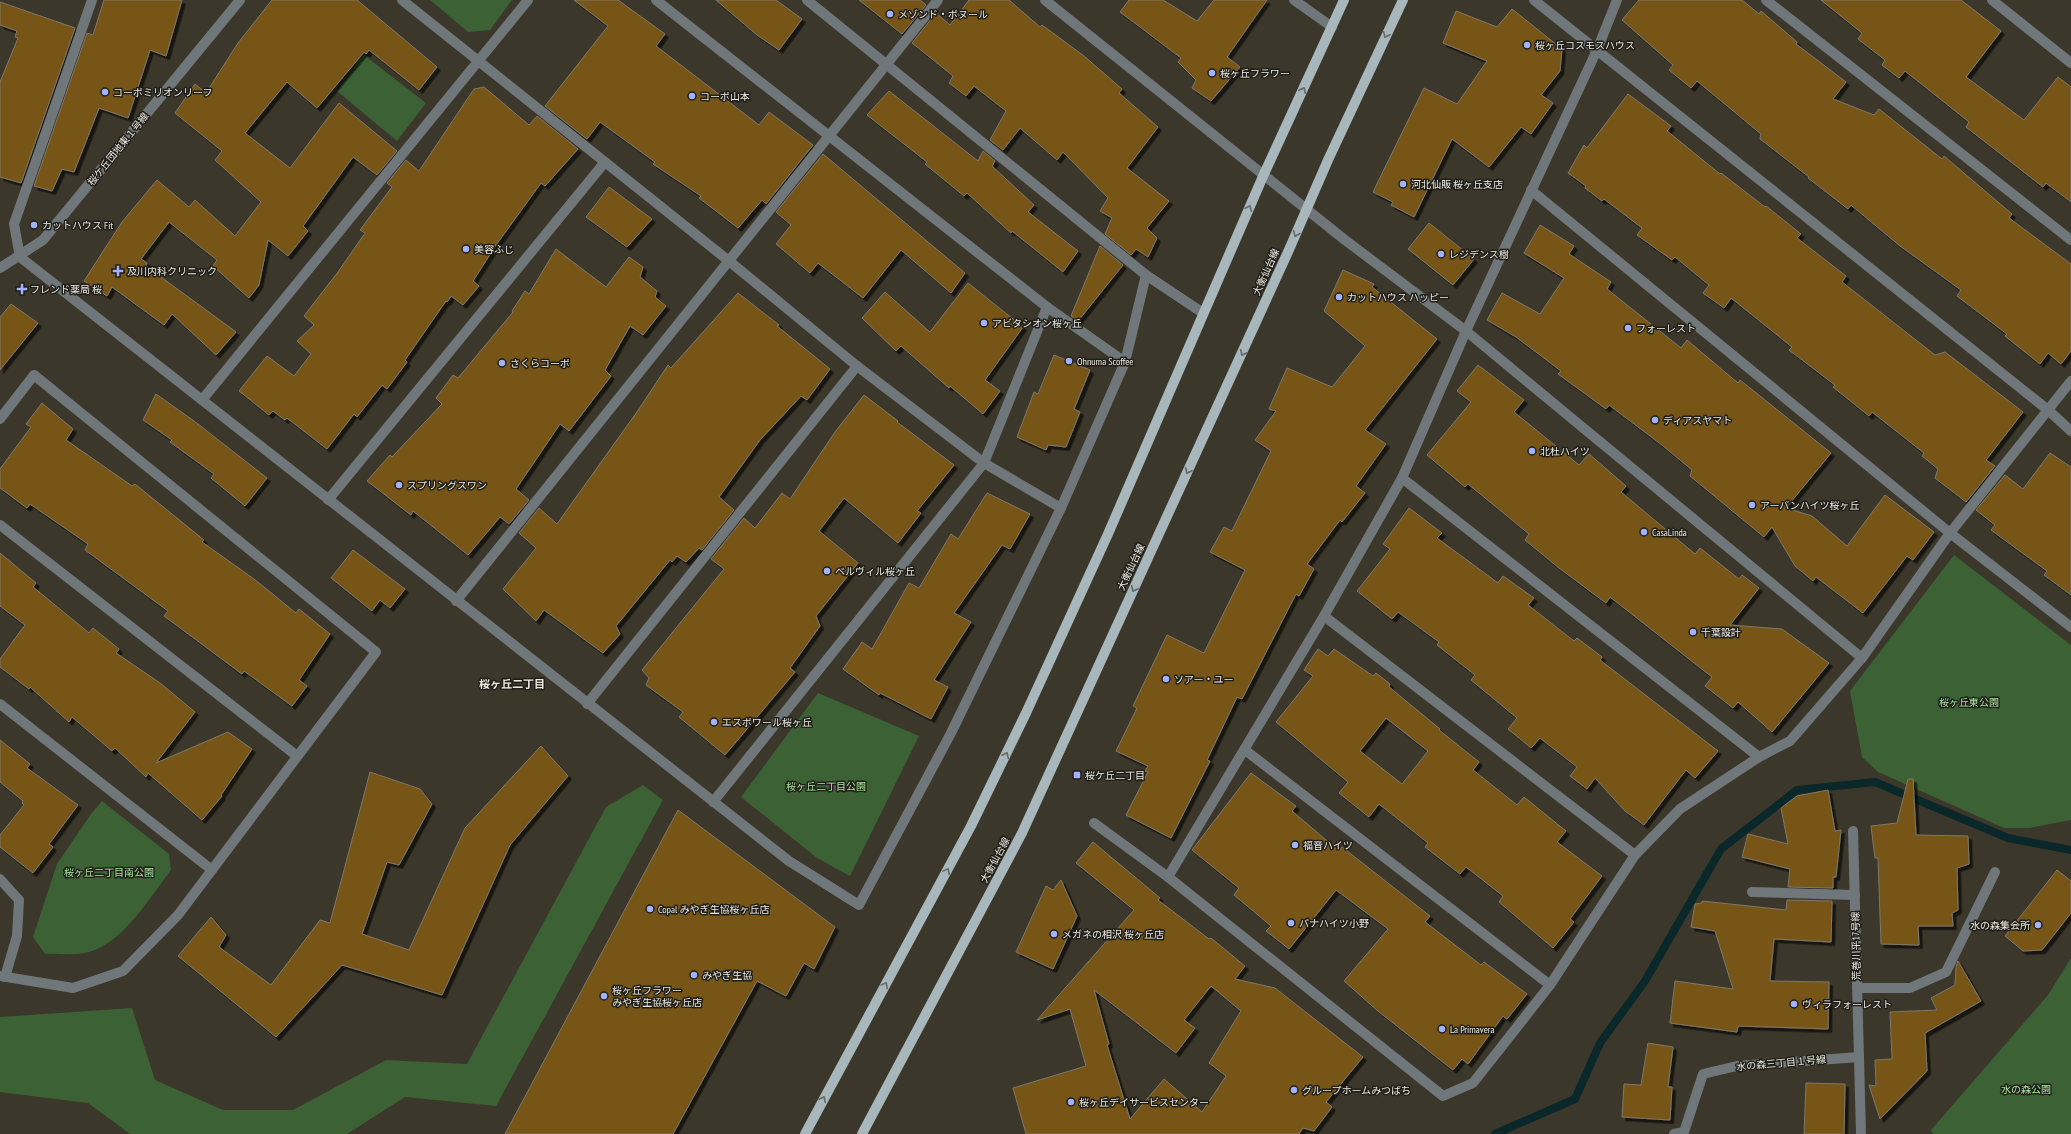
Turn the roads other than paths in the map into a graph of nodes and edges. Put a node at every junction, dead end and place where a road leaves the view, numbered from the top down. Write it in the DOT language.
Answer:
graph roads {
  1 [pos="92,0"];
  2 [pos="240,0"];
  3 [pos="402,0"];
  4 [pos="528,0"];
  5 [pos="656,0"];
  6 [pos="807,0"];
  7 [pos="938,0"];
  8 [pos="1045,0"];
  9 [pos="1294,0"];
  10 [pos="1344,0"];
  11 [pos="1403,0"];
  12 [pos="1534,0"];
  13 [pos="1617,0"];
  14 [pos="1766,0"];
  15 [pos="1992,0"];
  16 [pos="1332,27"];
  17 [pos="1596,50"];
  18 [pos="478,62"];
  19 [pos="2071,62"];
  20 [pos="886,64"];
  21 [pos="829,136"];
  22 [pos="605,162"];
  23 [pos="1264,174"];
  24 [pos="1531,190"];
  25 [pos="1306,209"];
  26 [pos="2071,240"];
  27 [pos="20,257"];
  28 [pos="729,261"];
  29 [pos="0,268"];
  30 [pos="1146,274"];
  31 [pos="1047,307"];
  32 [pos="1203,313"];
  33 [pos="1466,332"];
  34 [pos="1125,362"];
  35 [pos="857,366"];
  36 [pos="2071,381"];
  37 [pos="202,400"];
  38 [pos="2048,410"];
  39 [pos="0,419"];
  40 [pos="2071,431"];
  41 [pos="984,463"];
  42 [pos="1402,478"];
  43 [pos="328,500"];
  44 [pos="1061,508"];
  45 [pos="0,525"];
  46 [pos="1950,533"];
  47 [pos="456,601"];
  48 [pos="1324,616"];
  49 [pos="2071,627"];
  50 [pos="1862,658"];
  51 [pos="0,704"];
  52 [pos="587,704"];
  53 [pos="1245,750"];
  54 [pos="297,756"];
  55 [pos="1759,757"];
  56 [pos="713,802"];
  57 [pos="1094,823"];
  58 [pos="1853,831"];
  59 [pos="1635,855"];
  60 [pos="212,870"];
  61 [pos="1995,872"];
  62 [pos="1168,878"];
  63 [pos="0,879"];
  64 [pos="1752,892"];
  65 [pos="1855,894"];
  66 [pos="3,977"];
  67 [pos="1550,984"];
  68 [pos="1857,988"];
  69 [pos="1858,1057"];
  70 [pos="805,1134"];
  71 [pos="862,1134"];
  72 [pos="1674,1134"];
  73 [pos="1861,1134"];
  1 -- 27 [label="street"];
  2 -- 27 [label="street, 桜ケ丘団地東１号線"];
  3 -- 18 [label="street"];
  4 -- 18 [label="street"];
  5 -- 21 [label="street"];
  6 -- 20 [label="street"];
  7 -- 20 [label="street"];
  8 -- 23 [label="street"];
  9 -- 16 [label="street"];
  10 -- 16 [label="main road"];
  11 -- 25 [label="main road, 大衡仙台線, one-way"];
  12 -- 17 [label="street"];
  13 -- 17 [label="street"];
  14 -- 26 [label="street"];
  15 -- 19 [label="street"];
  23 -- 16 [label="main road, one-way"];
  17 -- 24 [label="street"];
  17 -- 38 [label="street"];
  18 -- 22 [label="street"];
  18 -- 37 [label="street"];
  20 -- 21 [label="street"];
  20 -- 30 [label="street"];
  21 -- 28 [label="street"];
  21 -- 31 [label="street"];
  22 -- 28 [label="street"];
  22 -- 43 [label="street"];
  23 -- 25 [label="street"];
  32 -- 23 [label="main road, one-way"];
  24 -- 33 [label="street"];
  24 -- 46 [label="street"];
  25 -- 33 [label="street"];
  25 -- 71 [label="main road, 大衡仙台線, one-way"];
  27 -- 29 [label="street, 桜ケ丘団地東１号線"];
  27 -- 37 [label="street"];
  28 -- 35 [label="street"];
  28 -- 47 [label="street"];
  30 -- 32 [label="street"];
  30 -- 34 [label="street"];
  31 -- 34 [label="street"];
  31 -- 41 [label="street"];
  70 -- 32 [label="main road, one-way"];
  33 -- 42 [label="street"];
  33 -- 50 [label="street"];
  34 -- 44 [label="street"];
  35 -- 41 [label="street"];
  35 -- 52 [label="street"];
  36 -- 38 [label="street"];
  37 -- 43 [label="street"];
  38 -- 40 [label="street"];
  38 -- 46 [label="street"];
  39 -- 54 [label="street"];
  41 -- 44 [label="street"];
  41 -- 56 [label="street"];
  42 -- 48 [label="street"];
  42 -- 55 [label="street"];
  43 -- 47 [label="street"];
  44 -- 56 [label="street"];
  45 -- 54 [label="street"];
  46 -- 49 [label="street"];
  46 -- 50 [label="street"];
  47 -- 52 [label="street"];
  48 -- 53 [label="street"];
  48 -- 59 [label="street"];
  50 -- 55 [label="street"];
  51 -- 60 [label="street"];
  52 -- 56 [label="street"];
  53 -- 62 [label="street"];
  53 -- 67 [label="street"];
  54 -- 60 [label="street"];
  55 -- 59 [label="street"];
  57 -- 62 [label="street"];
  58 -- 65 [label="street, 荒巻川平17号線"];
  59 -- 67 [label="street"];
  60 -- 66 [label="street"];
  61 -- 68 [label="street"];
  62 -- 67 [label="street"];
  63 -- 66 [label="street"];
  64 -- 65 [label="street"];
  65 -- 68 [label="street, 荒巻川平17号線"];
  68 -- 69 [label="street, 荒巻川平17号線"];
  69 -- 72 [label="street, 水の森三丁目１号線"];
  69 -- 73 [label="street, 荒巻川平17号線"];
}
